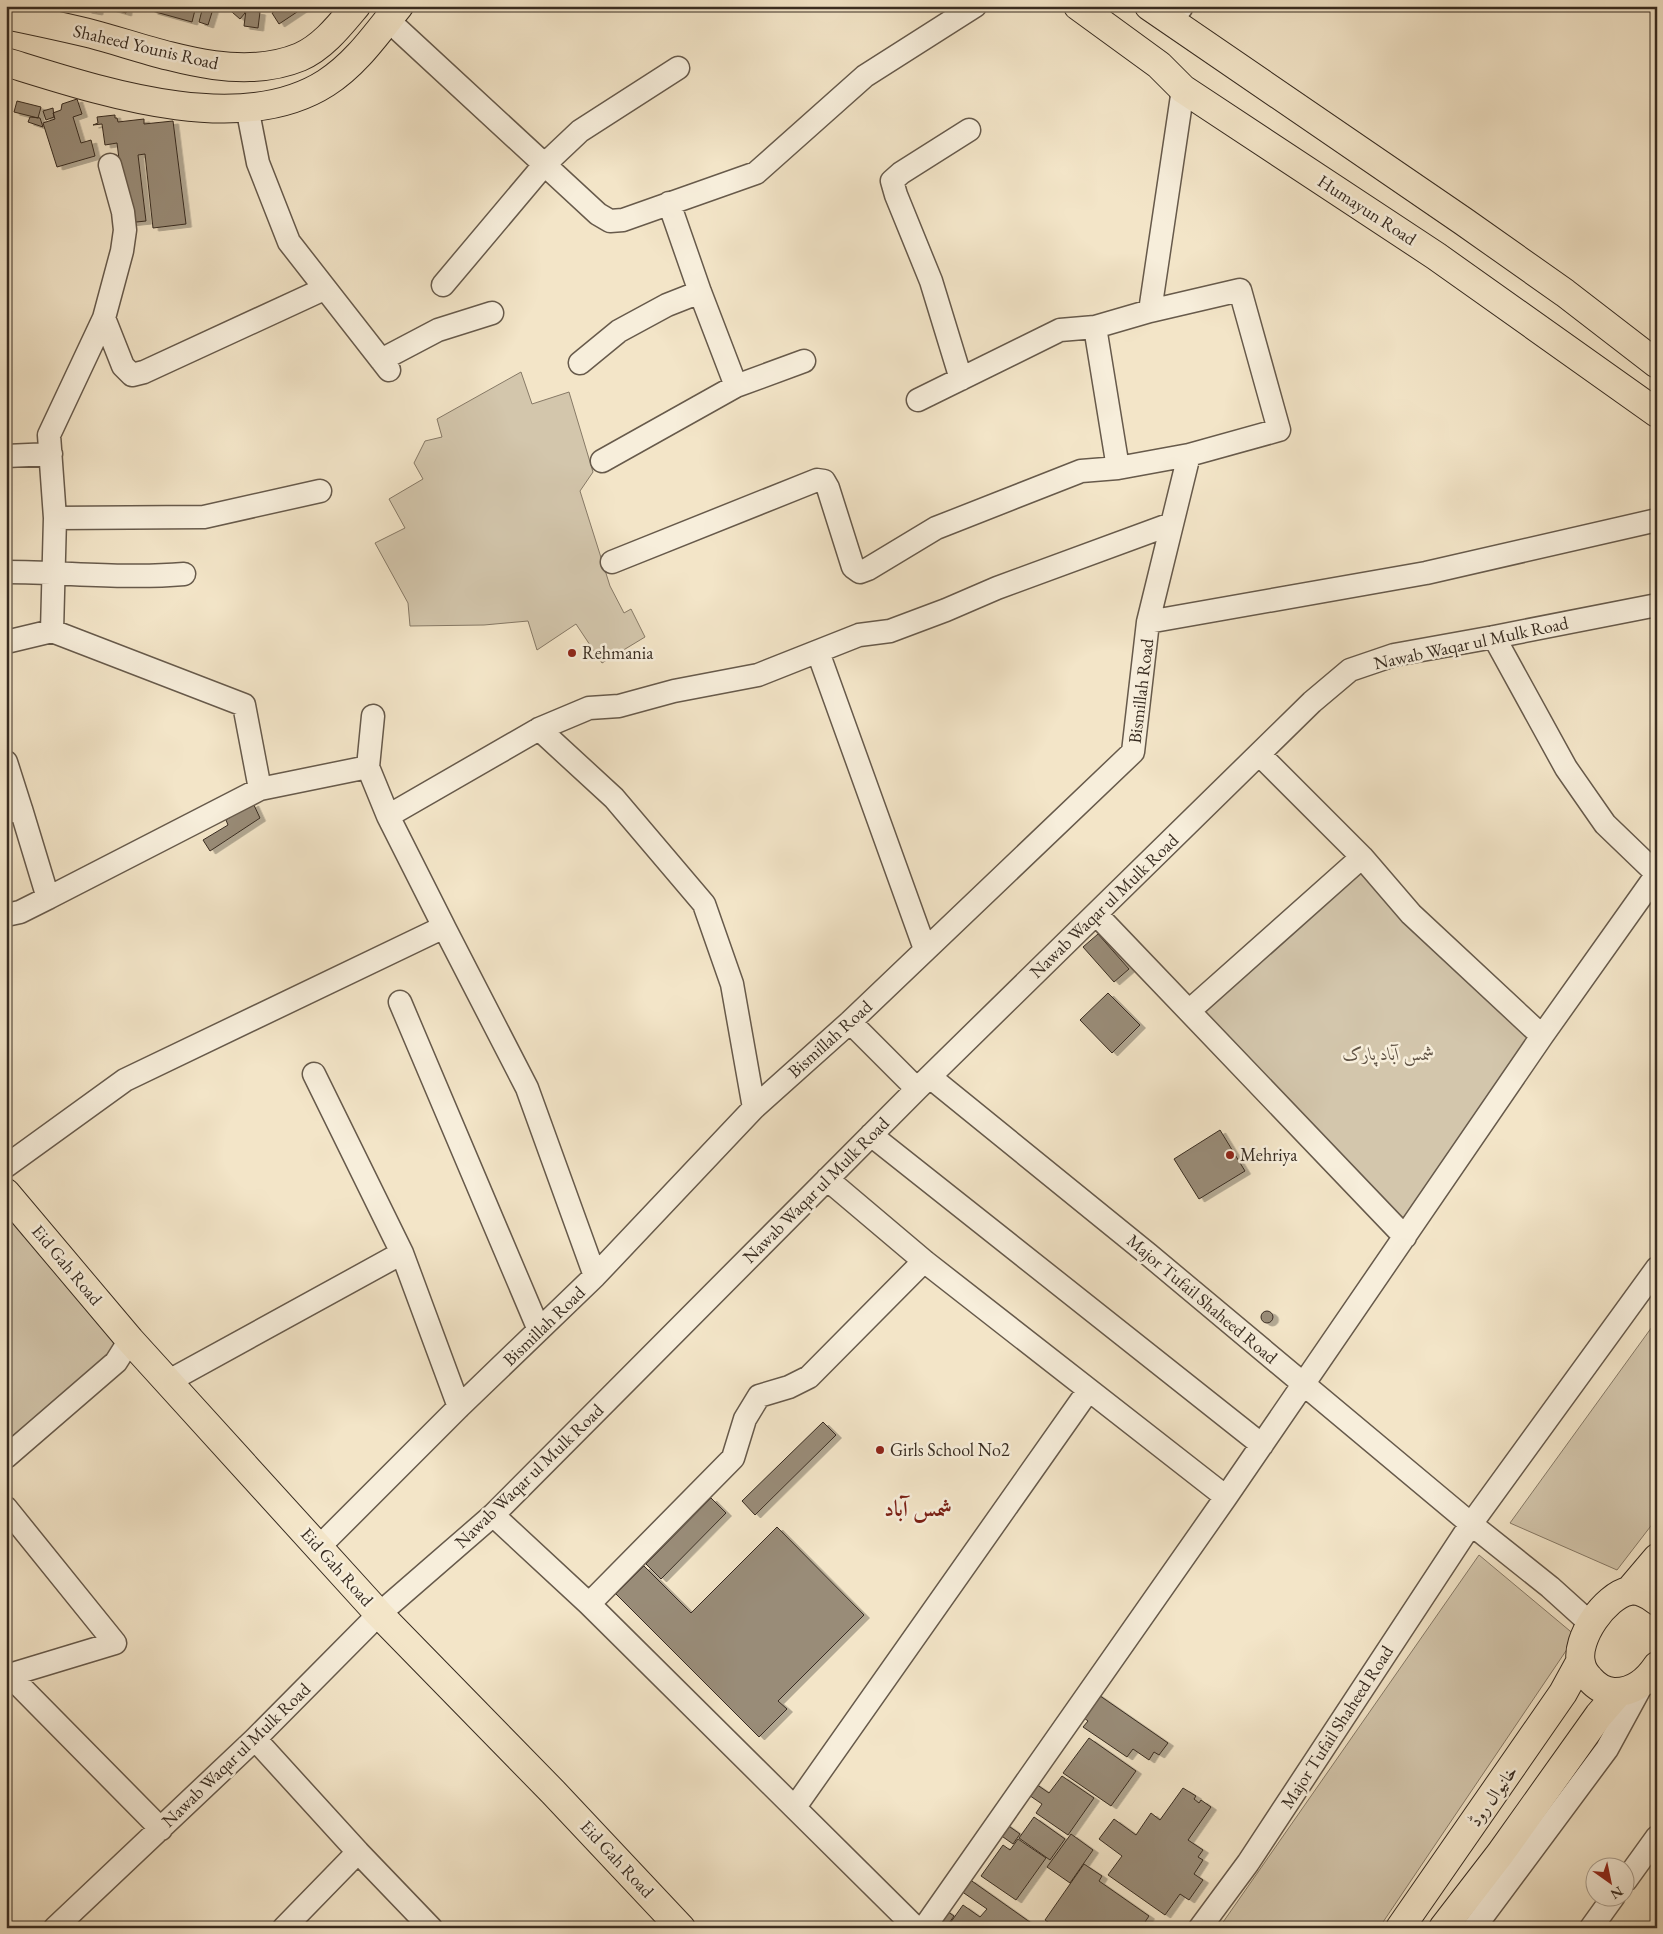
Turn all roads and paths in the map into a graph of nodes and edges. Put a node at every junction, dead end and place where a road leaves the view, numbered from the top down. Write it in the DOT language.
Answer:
graph roads {
  1 [pos="356,6"];
  2 [pos="976,6"];
  3 [pos="1078,6"];
  4 [pos="1149,6"];
  5 [pos="394,13"];
  6 [pos="6,15"];
  7 [pos="6,62"];
  8 [pos="678,68"];
  9 [pos="1184,89"];
  10 [pos="247,107"];
  11 [pos="969,130"];
  12 [pos="110,165"];
  13 [pos="544,165"];
  14 [pos="669,203"];
  15 [pos="442,285"];
  16 [pos="324,289"];
  17 [pos="700,292"];
  18 [pos="1150,311"];
  19 [pos="492,313"];
  20 [pos="104,318"];
  21 [pos="1095,328"];
  22 [pos="804,361"];
  23 [pos="580,363"];
  24 [pos="1657,364"];
  25 [pos="961,379"];
  26 [pos="736,386"];
  27 [pos="918,400"];
  28 [pos="1657,413"];
  29 [pos="51,454"];
  30 [pos="1189,455"];
  31 [pos="6,456"];
  32 [pos="602,461"];
  33 [pos="1118,468"];
  34 [pos="320,491"];
  35 [pos="55,518"];
  36 [pos="1657,520"];
  37 [pos="1171,524"];
  38 [pos="612,562"];
  39 [pos="6,572"];
  40 [pos="53,572"];
  41 [pos="184,574"];
  42 [pos="1657,605"];
  43 [pos="1148,622"];
  44 [pos="52,631"];
  45 [pos="1494,637"];
  46 [pos="6,642"];
  47 [pos="818,652"];
  48 [pos="373,716"];
  49 [pos="539,729"];
  50 [pos="1259,754"];
  51 [pos="6,762"];
  52 [pos="368,767"];
  53 [pos="260,788"];
  54 [pos="14,811"];
  55 [pos="388,816"];
  56 [pos="1362,857"];
  57 [pos="1657,874"];
  58 [pos="48,898"];
  59 [pos="1096,914"];
  60 [pos="6,915"];
  61 [pos="444,927"];
  62 [pos="925,949"];
  63 [pos="400,1002"];
  64 [pos="1190,1012"];
  65 [pos="850,1022"];
  66 [pos="1542,1036"];
  67 [pos="314,1074"];
  68 [pos="923,1083"];
  69 [pos="754,1108"];
  70 [pos="871,1135"];
  71 [pos="6,1166"];
  72 [pos="827,1179"];
  73 [pos="6,1193"];
  74 [pos="1405,1237"];
  75 [pos="402,1253"];
  76 [pos="924,1261"];
  77 [pos="1657,1268"];
  78 [pos="596,1276"];
  79 [pos="539,1330"];
  80 [pos="130,1340"];
  81 [pos="169,1381"];
  82 [pos="1304,1384"];
  83 [pos="1088,1391"];
  84 [pos="459,1407"];
  85 [pos="1262,1445"];
  86 [pos="6,1456"];
  87 [pos="1226,1497"];
  88 [pos="6,1508"];
  89 [pos="493,1515"];
  90 [pos="1471,1524"];
  91 [pos="319,1547"];
  92 [pos="1657,1558"];
  93 [pos="1629,1591"];
  94 [pos="1657,1601"];
  95 [pos="588,1604"];
  96 [pos="379,1614"];
  97 [pos="1591,1624"];
  98 [pos="1580,1662"];
  99 [pos="1653,1671"];
  100 [pos="7,1676"];
  101 [pos="1619,1692"];
  102 [pos="255,1739"];
  103 [pos="794,1807"];
  104 [pos="161,1829"];
  105 [pos="1468,1832"];
  106 [pos="1657,1837"];
  107 [pos="358,1852"];
  108 [pos="1500,1854"];
  109 [pos="1636,1866"];
  110 [pos="1607,1906"];
  111 [pos="55,1928"];
  112 [pos="284,1928"];
  113 [pos="431,1928"];
  114 [pos="681,1928"];
  115 [pos="916,1928"];
  116 [pos="924,1928"];
  117 [pos="1200,1928"];
  118 [pos="1400,1928"];
  119 [pos="1443,1928"];
  120 [pos="1474,1928"];
  121 [pos="1591,1928"];
  1 -- 6 [label="main road, Shaheed Younis Road"];
  2 -- 14 [label="street"];
  3 -- 9 [label="main road, Humayun Road"];
  4 -- 24 [label="main road"];
  5 -- 10 [label="main road"];
  5 -- 13 [label="street"];
  7 -- 10 [label="main road"];
  8 -- 13 [label="street"];
  9 -- 18 [label="street"];
  9 -- 28 [label="main road, Humayun Road"];
  10 -- 16 [label="street"];
  11 -- 25 [label="street"];
  12 -- 20 [label="street"];
  13 -- 14 [label="street"];
  13 -- 15 [label="street"];
  14 -- 17 [label="street"];
  16 -- 19 [label="street"];
  16 -- 20 [label="street"];
  17 -- 23 [label="street"];
  17 -- 26 [label="street"];
  18 -- 21 [label="street"];
  18 -- 30 [label="street"];
  20 -- 29 [label="street"];
  21 -- 25 [label="street"];
  21 -- 33 [label="street"];
  22 -- 26 [label="street"];
  25 -- 27 [label="street"];
  26 -- 32 [label="street"];
  29 -- 31 [label="street"];
  29 -- 35 [label="street"];
  30 -- 33 [label="street"];
  30 -- 37 [label="street, Bismillah Road"];
  33 -- 38 [label="street"];
  34 -- 35 [label="street"];
  35 -- 40 [label="street"];
  36 -- 43 [label="street"];
  37 -- 43 [label="street, Bismillah Road"];
  37 -- 47 [label="street"];
  39 -- 40 [label="street"];
  40 -- 41 [label="street"];
  40 -- 44 [label="street"];
  42 -- 45 [label="street, Nawab Waqar ul Mulk Road"];
  43 -- 62 [label="street, Bismillah Road"];
  44 -- 46 [label="street"];
  44 -- 53 [label="street"];
  45 -- 50 [label="street, Nawab Waqar ul Mulk Road"];
  45 -- 57 [label="street"];
  47 -- 49 [label="street"];
  47 -- 62 [label="street"];
  48 -- 52 [label="street"];
  49 -- 55 [label="street"];
  49 -- 69 [label="street"];
  50 -- 56 [label="street"];
  50 -- 59 [label="street, Nawab Waqar ul Mulk Road"];
  51 -- 54 [label="street"];
  52 -- 53 [label="street"];
  52 -- 55 [label="street"];
  53 -- 58 [label="street"];
  54 -- 58 [label="street"];
  55 -- 61 [label="street"];
  56 -- 64 [label="street"];
  56 -- 66 [label="street"];
  57 -- 66 [label="street"];
  58 -- 60 [label="street"];
  59 -- 64 [label="street"];
  59 -- 68 [label="street, Nawab Waqar ul Mulk Road"];
  61 -- 71 [label="street"];
  61 -- 78 [label="street"];
  62 -- 65 [label="street, Bismillah Road"];
  63 -- 79 [label="street"];
  64 -- 74 [label="street"];
  65 -- 68 [label="street, Major Tufail Shaheed Road"];
  65 -- 69 [label="street, Bismillah Road"];
  66 -- 74 [label="street"];
  67 -- 75 [label="street"];
  68 -- 70 [label="street, Nawab Waqar ul Mulk Road"];
  68 -- 82 [label="street, Major Tufail Shaheed Road"];
  69 -- 78 [label="street, Bismillah Road"];
  70 -- 72 [label="street, Nawab Waqar ul Mulk Road"];
  70 -- 85 [label="street"];
  72 -- 76 [label="street"];
  72 -- 89 [label="street, Nawab Waqar ul Mulk Road"];
  73 -- 80 [label="main road, Eid Gah Road"];
  74 -- 82 [label="street"];
  75 -- 81 [label="street"];
  75 -- 84 [label="street"];
  76 -- 83 [label="street"];
  76 -- 95 [label="street"];
  77 -- 90 [label="street, Major Tufail Shaheed Road"];
  78 -- 79 [label="street, Bismillah Road"];
  79 -- 84 [label="street, Bismillah Road"];
  80 -- 81 [label="main road, Eid Gah Road"];
  80 -- 86 [label="street"];
  81 -- 91 [label="main road, Eid Gah Road"];
  82 -- 85 [label="street"];
  82 -- 90 [label="street, Major Tufail Shaheed Road"];
  83 -- 87 [label="street"];
  83 -- 103 [label="street"];
  84 -- 91 [label="street, Bismillah Road"];
  85 -- 87 [label="street"];
  87 -- 116 [label="street"];
  88 -- 100 [label="street"];
  89 -- 95 [label="street"];
  89 -- 96 [label="street, Nawab Waqar ul Mulk Road"];
  90 -- 97 [label="street"];
  90 -- 117 [label="street, Major Tufail Shaheed Road"];
  91 -- 96 [label="main road, Eid Gah Road"];
  92 -- 93 [label="main road, خانیوال روڈ"];
  93 -- 94 [label="main road"];
  93 -- 97 [label="main road, خانیوال روڈ"];
  95 -- 103 [label="street"];
  96 -- 102 [label="street, Nawab Waqar ul Mulk Road"];
  96 -- 114 [label="main road, Eid Gah Road"];
  97 -- 98 [label="main road, خانیوال روڈ"];
  98 -- 101 [label="main road"];
  98 -- 105 [label="main road, خانیوال روڈ"];
  99 -- 101 [label="main road"];
  99 -- 120 [label="street"];
  100 -- 104 [label="street"];
  101 -- 108 [label="main road"];
  102 -- 104 [label="street, Nawab Waqar ul Mulk Road"];
  102 -- 107 [label="street"];
  103 -- 115 [label="street"];
  104 -- 111 [label="street, Nawab Waqar ul Mulk Road"];
  105 -- 108 [label="main road"];
  105 -- 118 [label="main road, خانیوال روڈ"];
  106 -- 109 [label="street"];
  107 -- 112 [label="street"];
  107 -- 113 [label="street"];
  108 -- 119 [label="main road"];
  110 -- 121 [label="street"];
}
